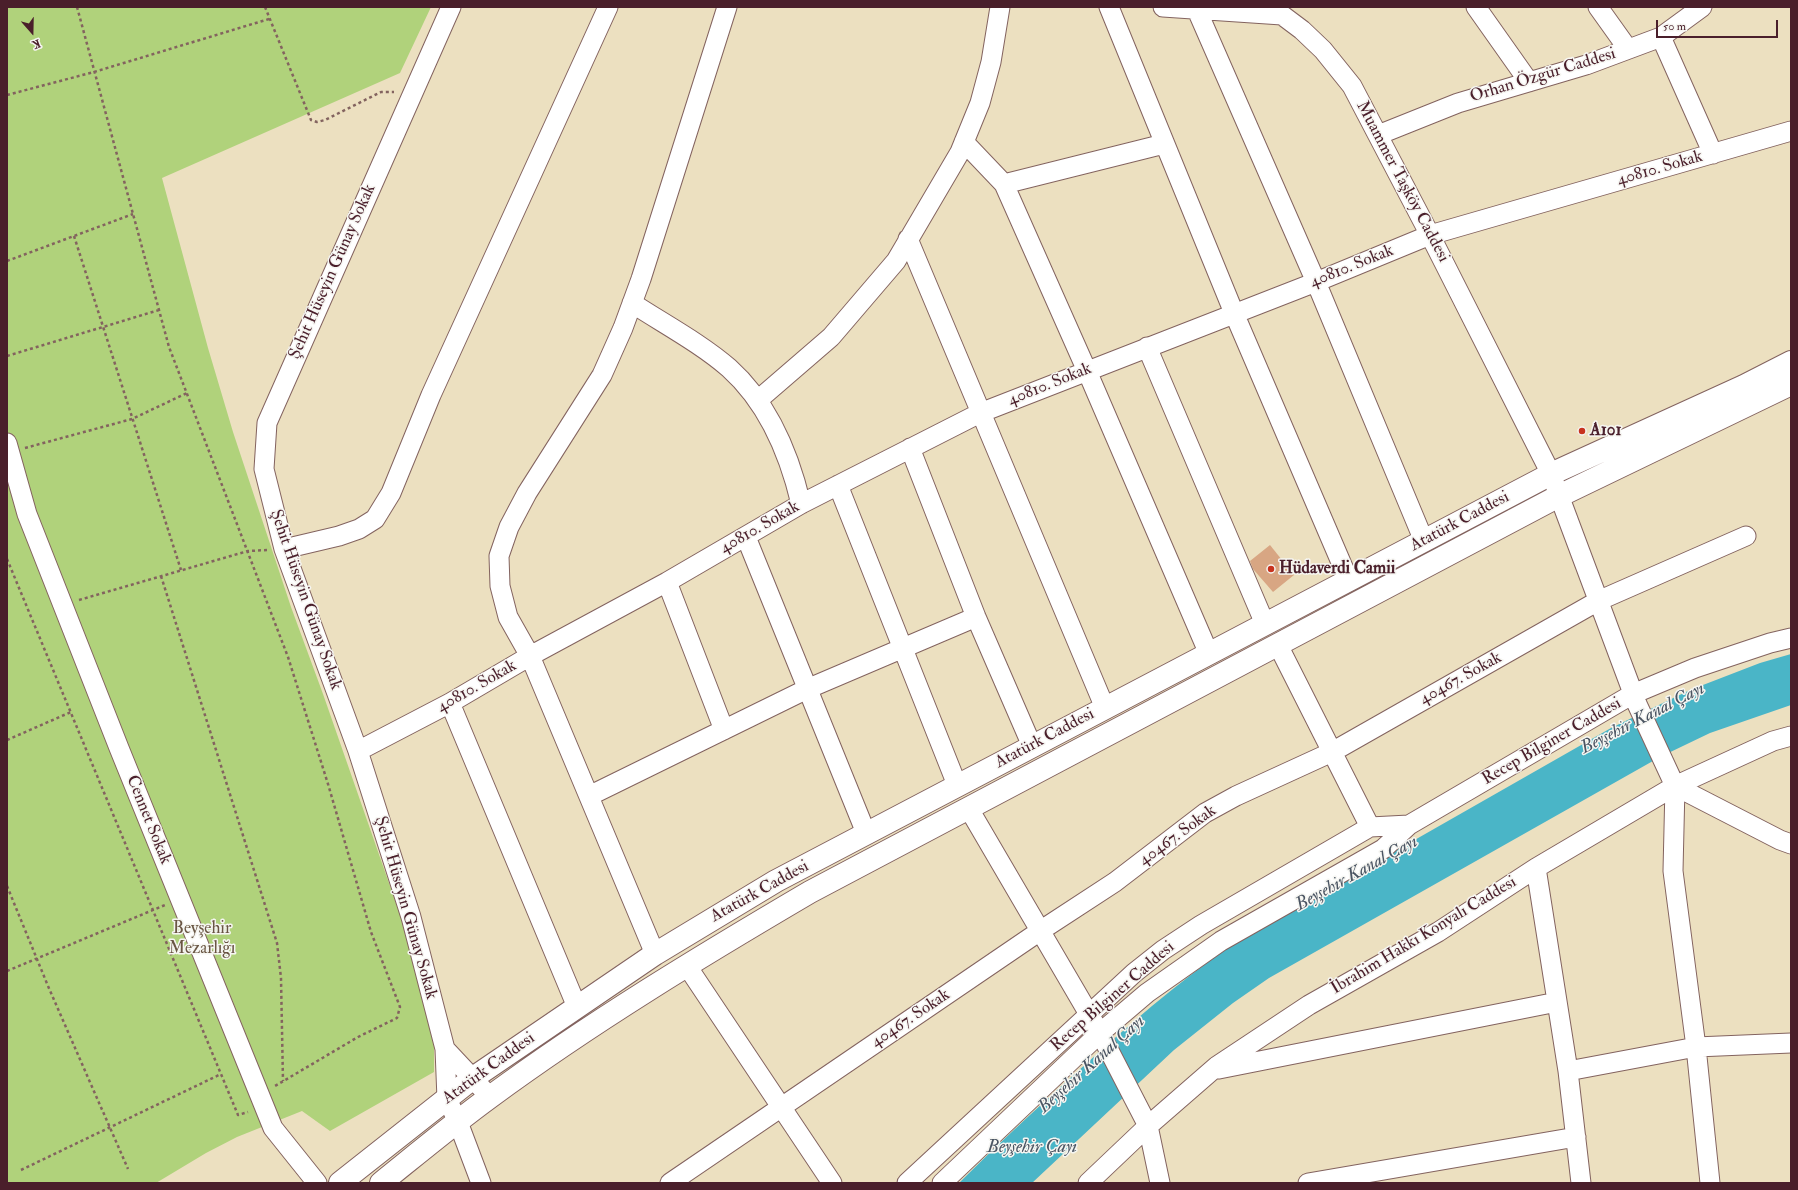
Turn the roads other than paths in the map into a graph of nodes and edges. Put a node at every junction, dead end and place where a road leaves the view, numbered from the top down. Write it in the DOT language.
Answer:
graph roads {
  1 [pos="451,7"];
  2 [pos="608,7"];
  3 [pos="727,7"];
  4 [pos="1000,7"];
  5 [pos="1108,7"];
  6 [pos="1163,7"];
  7 [pos="1476,7"];
  8 [pos="1598,7"];
  9 [pos="1702,7"];
  10 [pos="1196,8"];
  11 [pos="1281,11"];
  12 [pos="1661,37"];
  13 [pos="1628,49"];
  14 [pos="1529,82"];
  15 [pos="1791,131"];
  16 [pos="1378,135"];
  17 [pos="964,142"];
  18 [pos="1164,144"];
  19 [pos="1713,154"];
  20 [pos="1004,184"];
  21 [pos="1430,235"];
  22 [pos="908,239"];
  23 [pos="1316,282"];
  24 [pos="632,303"];
  25 [pos="1234,313"];
  26 [pos="1147,347"];
  27 [pos="1791,362"];
  28 [pos="1087,371"];
  29 [pos="1791,384"];
  30 [pos="758,400"];
  31 [pos="980,413"];
  32 [pos="8,448"];
  33 [pos="910,448"];
  34 [pos="1551,474"];
  35 [pos="838,485"];
  36 [pos="1559,496"];
  37 [pos="801,504"];
  38 [pos="1746,536"];
  39 [pos="746,537"];
  40 [pos="1424,541"];
  41 [pos="284,549"];
  42 [pos="1349,581"];
  43 [pos="667,582"];
  44 [pos="1598,601"];
  45 [pos="976,616"];
  46 [pos="1265,624"];
  47 [pos="1791,638"];
  48 [pos="1278,645"];
  49 [pos="903,648"];
  50 [pos="1209,654"];
  51 [pos="530,656"];
  52 [pos="807,689"];
  53 [pos="1635,699"];
  54 [pos="450,703"];
  55 [pos="1105,708"];
  56 [pos="724,730"];
  57 [pos="1791,736"];
  58 [pos="1032,746"];
  59 [pos="358,751"];
  60 [pos="1332,752"];
  61 [pos="957,785"];
  62 [pos="1675,786"];
  63 [pos="589,796"];
  64 [pos="969,809"];
  65 [pos="1409,825"];
  66 [pos="1370,827"];
  67 [pos="866,833"];
  68 [pos="1791,844"];
  69 [pos="1536,868"];
  70 [pos="1040,931"];
  71 [pos="654,954"];
  72 [pos="687,966"];
  73 [pos="1557,1002"];
  74 [pos="577,1007"];
  75 [pos="1090,1015"];
  76 [pos="1100,1033"];
  77 [pos="1791,1043"];
  78 [pos="1696,1047"];
  79 [pos="445,1049"];
  80 [pos="1212,1070"];
  81 [pos="1568,1072"];
  82 [pos="473,1078"];
  83 [pos="490,1097"];
  84 [pos="447,1099"];
  85 [pos="781,1108"];
  86 [pos="458,1122"];
  87 [pos="1148,1126"];
  88 [pos="1576,1137"];
  89 [pos="317,1183"];
  90 [pos="340,1183"];
  91 [pos="381,1183"];
  92 [pos="481,1183"];
  93 [pos="670,1183"];
  94 [pos="832,1183"];
  95 [pos="907,1183"];
  96 [pos="942,1183"];
  97 [pos="1088,1183"];
  98 [pos="1160,1183"];
  99 [pos="1308,1183"];
  100 [pos="1581,1183"];
  101 [pos="1710,1183"];
  1 -- 41 [label="street, Şehit Hüseyin Günay Sokak"];
  2 -- 41 [label="street"];
  3 -- 24 [label="street"];
  4 -- 17 [label="street"];
  5 -- 18 [label="street"];
  6 -- 10 [label="street, Muammer Taşköy Caddesi"];
  7 -- 14 [label="street"];
  8 -- 13 [label="street"];
  9 -- 12 [label="street, Orhan Özgür Caddesi"];
  10 -- 11 [label="street, Muammer Taşköy Caddesi"];
  10 -- 23 [label="street"];
  11 -- 16 [label="street, Muammer Taşköy Caddesi"];
  12 -- 13 [label="street, Orhan Özgür Caddesi"];
  12 -- 19 [label="street"];
  13 -- 14 [label="street, Orhan Özgür Caddesi"];
  14 -- 16 [label="street, Orhan Özgür Caddesi"];
  15 -- 19 [label="street, 40810. Sokak"];
  16 -- 21 [label="street, Muammer Taşköy Caddesi"];
  17 -- 20 [label="street"];
  17 -- 22 [label="street"];
  18 -- 20 [label="street"];
  18 -- 25 [label="street"];
  19 -- 21 [label="street, 40810. Sokak"];
  20 -- 28 [label="street"];
  21 -- 23 [label="street, 40810. Sokak"];
  21 -- 34 [label="street, Muammer Taşköy Caddesi"];
  22 -- 30 [label="street"];
  22 -- 31 [label="street"];
  23 -- 25 [label="street, 40810. Sokak"];
  23 -- 40 [label="street"];
  24 -- 30 [label="street"];
  24 -- 51 [label="street"];
  25 -- 26 [label="street, 40810. Sokak"];
  25 -- 42 [label="street"];
  26 -- 28 [label="street, 40810. Sokak"];
  26 -- 46 [label="street"];
  27 -- 34 [label="main road, Atatürk Caddesi"];
  28 -- 31 [label="street, 40810. Sokak"];
  28 -- 50 [label="street"];
  29 -- 36 [label="main road, Atatürk Caddesi"];
  30 -- 37 [label="street"];
  31 -- 33 [label="street, 40810. Sokak"];
  31 -- 55 [label="street"];
  32 -- 89 [label="street, Cennet Sokak"];
  33 -- 35 [label="street, 40810. Sokak"];
  33 -- 45 [label="street"];
  34 -- 36 [label="street, Muammer Taşköy Caddesi"];
  34 -- 40 [label="main road, Atatürk Caddesi"];
  35 -- 37 [label="street, 40810. Sokak"];
  35 -- 49 [label="street"];
  36 -- 44 [label="street, Muammer Taşköy Caddesi"];
  36 -- 48 [label="main road, Atatürk Caddesi"];
  37 -- 39 [label="street, 40810. Sokak"];
  38 -- 44 [label="street, 40467. Sokak"];
  39 -- 43 [label="street, 40810. Sokak"];
  39 -- 52 [label="street"];
  40 -- 42 [label="main road, Atatürk Caddesi"];
  41 -- 59 [label="street, Şehit Hüseyin Günay Sokak"];
  42 -- 46 [label="main road, Atatürk Caddesi"];
  43 -- 51 [label="street, 40810. Sokak"];
  43 -- 56 [label="street"];
  44 -- 53 [label="street, Muammer Taşköy Caddesi"];
  44 -- 60 [label="street, 40467. Sokak"];
  45 -- 49 [label="street"];
  45 -- 58 [label="street"];
  46 -- 50 [label="main road, Atatürk Caddesi"];
  47 -- 53 [label="street, Recep Bilginer Caddesi"];
  48 -- 60 [label="street"];
  48 -- 64 [label="main road, Atatürk Caddesi"];
  49 -- 52 [label="street"];
  49 -- 61 [label="street"];
  50 -- 55 [label="main road, Atatürk Caddesi"];
  51 -- 54 [label="street, 40810. Sokak"];
  51 -- 63 [label="street"];
  52 -- 56 [label="street"];
  52 -- 67 [label="street"];
  53 -- 62 [label="street, Muammer Taşköy Caddesi"];
  53 -- 65 [label="street, Recep Bilginer Caddesi"];
  54 -- 59 [label="street, 40810. Sokak"];
  54 -- 74 [label="street"];
  55 -- 58 [label="main road, Atatürk Caddesi"];
  56 -- 63 [label="street"];
  57 -- 62 [label="street, İbrahim Hakkı Konyalı Caddesi"];
  58 -- 61 [label="main road, Atatürk Caddesi"];
  59 -- 79 [label="street, Şehit Hüseyin Günay Sokak"];
  60 -- 66 [label="street"];
  60 -- 70 [label="street, 40467. Sokak"];
  61 -- 67 [label="main road, Atatürk Caddesi"];
  62 -- 68 [label="street"];
  62 -- 69 [label="street, İbrahim Hakkı Konyalı Caddesi"];
  62 -- 78 [label="street"];
  63 -- 71 [label="street"];
  64 -- 70 [label="street"];
  64 -- 72 [label="main road, Atatürk Caddesi"];
  65 -- 66 [label="street, Recep Bilginer Caddesi"];
  65 -- 76 [label="street, Recep Bilginer Caddesi"];
  66 -- 75 [label="street, Recep Bilginer Caddesi"];
  67 -- 71 [label="main road, Atatürk Caddesi"];
  69 -- 73 [label="street"];
  69 -- 80 [label="street, İbrahim Hakkı Konyalı Caddesi"];
  70 -- 75 [label="street"];
  70 -- 85 [label="street, 40467. Sokak"];
  71 -- 74 [label="main road, Atatürk Caddesi"];
  72 -- 83 [label="main road, Atatürk Caddesi"];
  72 -- 85 [label="street"];
  73 -- 80 [label="street"];
  73 -- 81 [label="street"];
  74 -- 82 [label="main road, Atatürk Caddesi"];
  75 -- 76 [label="street"];
  75 -- 95 [label="street, Recep Bilginer Caddesi"];
  76 -- 87 [label="street"];
  76 -- 96 [label="street, Recep Bilginer Caddesi"];
  77 -- 78 [label="street"];
  78 -- 81 [label="street"];
  78 -- 101 [label="street"];
  79 -- 82 [label="street"];
  79 -- 84 [label="street, Şehit Hüseyin Günay Sokak"];
  80 -- 87 [label="street, İbrahim Hakkı Konyalı Caddesi"];
  81 -- 88 [label="street"];
  82 -- 83 [label="street"];
  82 -- 84 [label="main road, Atatürk Caddesi"];
  83 -- 86 [label="main road, Atatürk Caddesi"];
  84 -- 86 [label="street"];
  84 -- 90 [label="main road, Atatürk Caddesi"];
  85 -- 93 [label="street, 40467. Sokak"];
  85 -- 94 [label="street"];
  86 -- 91 [label="main road, Atatürk Caddesi"];
  86 -- 92 [label="street"];
  87 -- 97 [label="street, İbrahim Hakkı Konyalı Caddesi"];
  87 -- 98 [label="street"];
  88 -- 99 [label="street"];
  88 -- 100 [label="street"];
}
